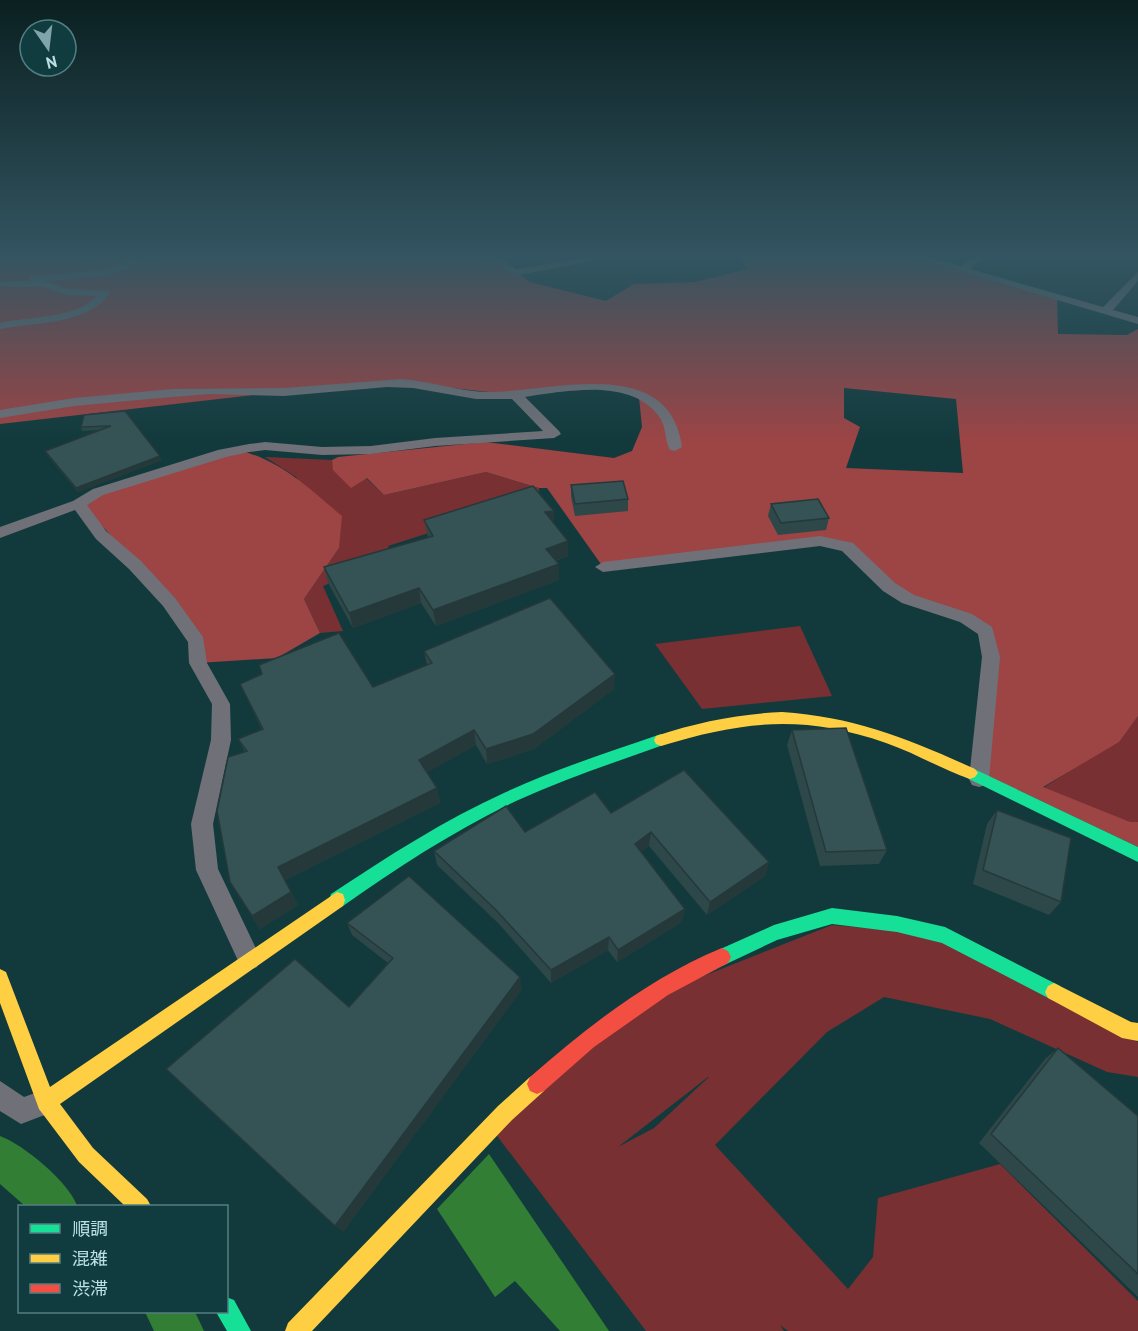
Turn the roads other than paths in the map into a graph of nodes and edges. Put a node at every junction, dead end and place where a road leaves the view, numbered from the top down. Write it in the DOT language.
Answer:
graph roads {
  1 [pos="45,318"];
  2 [pos="0,326"];
  3 [pos="516,395"];
  4 [pos="0,414"];
  5 [pos="675,447"];
  6 [pos="78,504"];
  7 [pos="0,533"];
  8 [pos="603,567"];
  9 [pos="980,779"];
  10 [pos="1138,855"];
  11 [pos="249,959"];
  12 [pos="0,978"];
  13 [pos="1138,1032"];
  14 [pos="0,1094"];
  15 [pos="46,1102"];
  16 [pos="139,1205"];
  17 [pos="228,1311"];
  18 [pos="240,1331"];
  19 [pos="296,1331"];
  1 -- 2 [label="street"];
  3 -- 4 [label="street"];
  3 -- 5 [label="street"];
  3 -- 6 [label="street"];
  6 -- 7 [label="street"];
  6 -- 11 [label="street"];
  8 -- 9 [label="street"];
  9 -- 10 [label="street"];
  9 -- 11 [label="street"];
  11 -- 15 [label="street"];
  12 -- 15 [label="street"];
  13 -- 19 [label="street"];
  14 -- 15 [label="street"];
  15 -- 16 [label="street"];
  17 -- 18 [label="street"];
}
